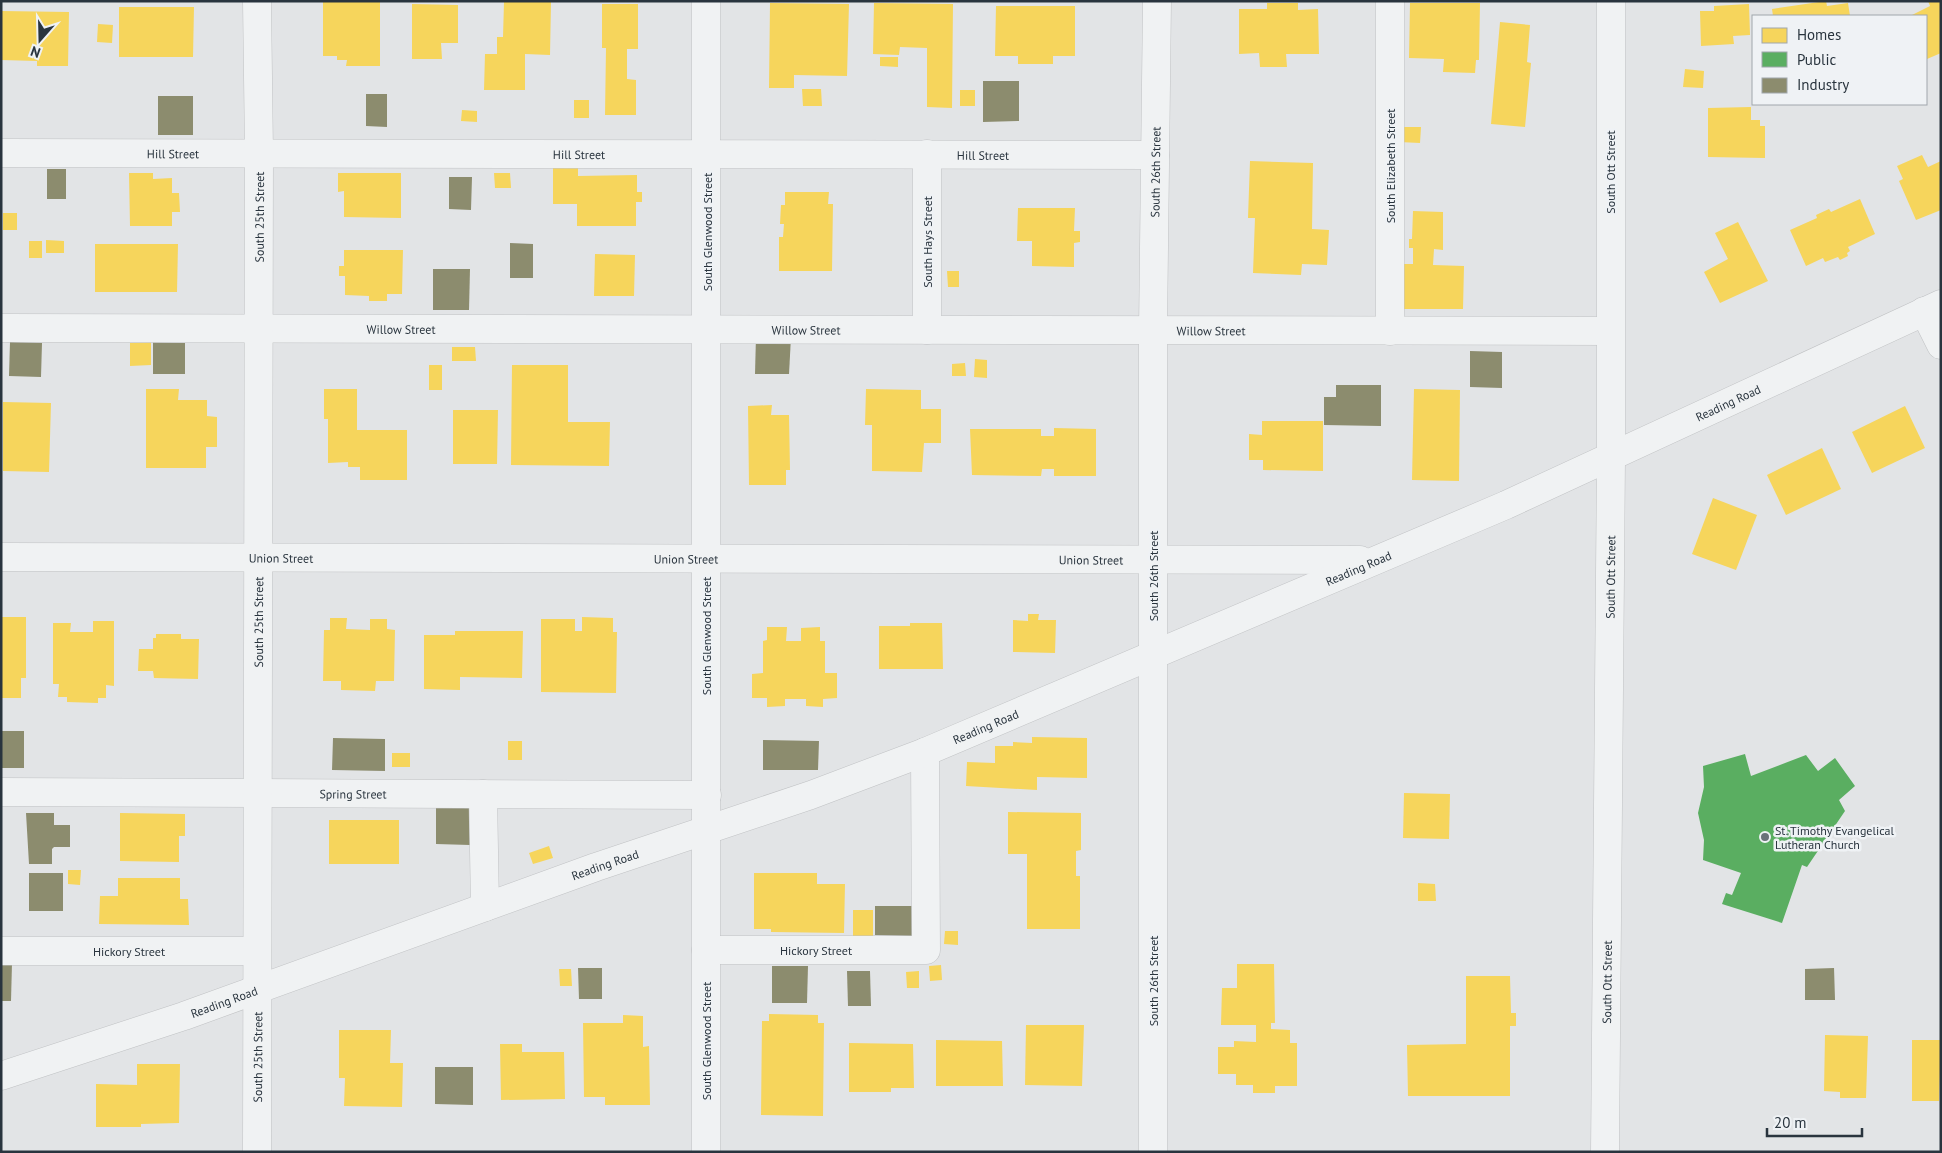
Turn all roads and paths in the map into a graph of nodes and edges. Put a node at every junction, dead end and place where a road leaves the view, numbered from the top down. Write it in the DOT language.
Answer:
graph roads {
  1 [pos="257,1"];
  2 [pos="706,1"];
  3 [pos="1157,1"];
  4 [pos="1390,1"];
  5 [pos="1611,1"];
  6 [pos="1,153"];
  7 [pos="259,153"];
  8 [pos="707,154"];
  9 [pos="927,154"];
  10 [pos="1155,155"];
  11 [pos="1932,308"];
  12 [pos="1,328"];
  13 [pos="257,329"];
  14 [pos="706,330"];
  15 [pos="927,330"];
  16 [pos="1153,330"];
  17 [pos="1390,331"];
  18 [pos="1610,331"];
  19 [pos="1941,345"];
  20 [pos="1612,458"];
  21 [pos="1,556"];
  22 [pos="258,557"];
  23 [pos="706,558"];
  24 [pos="1153,560"];
  25 [pos="1372,560"];
  26 [pos="1153,656"];
  27 [pos="925,752"];
  28 [pos="1,792"];
  29 [pos="257,793"];
  30 [pos="483,794"];
  31 [pos="706,795"];
  32 [pos="706,830"];
  33 [pos="485,907"];
  34 [pos="706,950"];
  35 [pos="1,951"];
  36 [pos="257,951"];
  37 [pos="257,990"];
  38 [pos="1,1076"];
  39 [pos="257,1152"];
  40 [pos="706,1152"];
  41 [pos="1153,1152"];
  42 [pos="1605,1152"];
  1 -- 7 [label="street, South 25th Street"];
  2 -- 8 [label="street, South Glenwood Street"];
  3 -- 10 [label="street, South 26th Street"];
  4 -- 17 [label="street, South Elizabeth Street"];
  5 -- 18 [label="street, South Ott Street"];
  6 -- 7 [label="street, Hill Street"];
  7 -- 8 [label="street, Hill Street"];
  7 -- 13 [label="street, South 25th Street"];
  8 -- 9 [label="street, Hill Street"];
  8 -- 14 [label="street, South Glenwood Street"];
  9 -- 10 [label="street, Hill Street"];
  9 -- 15 [label="street, South Hays Street"];
  10 -- 16 [label="street, South 26th Street"];
  11 -- 19 [label="street"];
  11 -- 20 [label="street, Reading Road"];
  12 -- 13 [label="street, Willow Street"];
  13 -- 14 [label="street, Willow Street"];
  13 -- 22 [label="street, South 25th Street"];
  14 -- 15 [label="street, Willow Street"];
  14 -- 23 [label="street, South Glenwood Street"];
  15 -- 16 [label="street, Willow Street"];
  16 -- 17 [label="street, Willow Street"];
  16 -- 24 [label="street, South 26th Street"];
  17 -- 18 [label="street, Willow Street"];
  18 -- 20 [label="street, South Ott Street"];
  20 -- 25 [label="street, Reading Road"];
  20 -- 42 [label="street, South Ott Street"];
  21 -- 22 [label="street, Union Street"];
  22 -- 23 [label="street, Union Street"];
  22 -- 29 [label="street, South 25th Street"];
  23 -- 24 [label="street, Union Street"];
  23 -- 31 [label="street, South Glenwood Street"];
  24 -- 25 [label="street, Union Street"];
  24 -- 26 [label="street, South 26th Street"];
  25 -- 26 [label="street, Reading Road"];
  26 -- 27 [label="street, Reading Road"];
  26 -- 41 [label="street, South 26th Street"];
  27 -- 32 [label="street, Reading Road"];
  27 -- 34 [label="street, Hickory Street"];
  28 -- 29 [label="street, Spring Street"];
  29 -- 30 [label="street, Spring Street"];
  29 -- 36 [label="street, South 25th Street"];
  30 -- 31 [label="street, Spring Street"];
  30 -- 33 [label="street"];
  31 -- 32 [label="street, South Glenwood Street"];
  32 -- 33 [label="street, Reading Road"];
  32 -- 34 [label="street, South Glenwood Street"];
  33 -- 37 [label="street, Reading Road"];
  34 -- 40 [label="street, South Glenwood Street"];
  35 -- 36 [label="street, Hickory Street"];
  36 -- 37 [label="street, South 25th Street"];
  37 -- 38 [label="street, Reading Road"];
  37 -- 39 [label="street, South 25th Street"];
}
